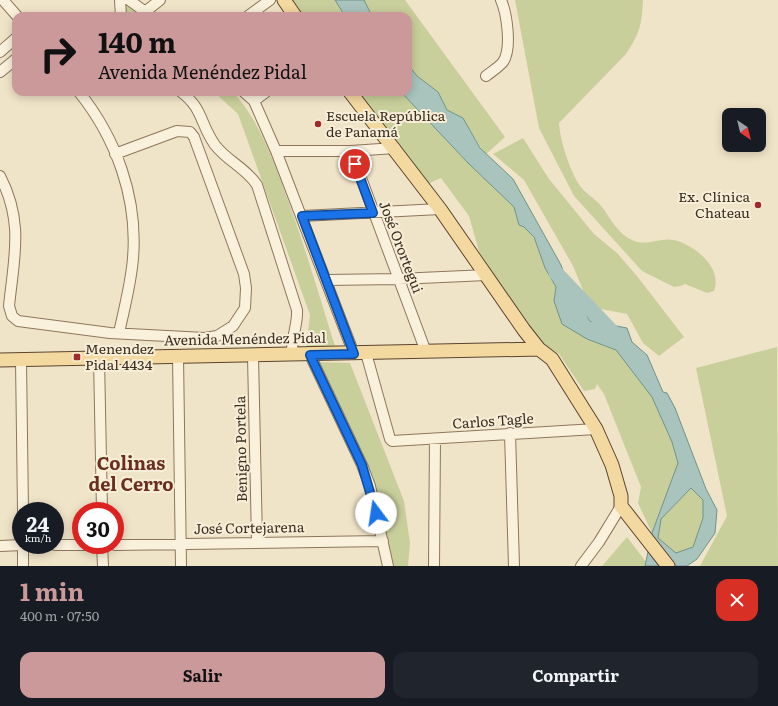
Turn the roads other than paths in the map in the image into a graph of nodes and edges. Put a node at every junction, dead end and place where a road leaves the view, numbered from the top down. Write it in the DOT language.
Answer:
graph roads {
  1 [pos="3,0"];
  2 [pos="120,0"];
  3 [pos="128,0"];
  4 [pos="160,0"];
  5 [pos="270,0"];
  6 [pos="284,0"];
  7 [pos="501,0"];
  8 [pos="14,12"];
  9 [pos="121,12"];
  10 [pos="142,12"];
  11 [pos="148,12"];
  12 [pos="254,12"];
  13 [pos="292,12"];
  14 [pos="12,42"];
  15 [pos="0,52"];
  16 [pos="12,62"];
  17 [pos="0,72"];
  18 [pos="486,76"];
  19 [pos="82,96"];
  20 [pos="186,96"];
  21 [pos="248,96"];
  22 [pos="261,96"];
  23 [pos="353,96"];
  24 [pos="254,101"];
  25 [pos="395,148"];
  26 [pos="276,151"];
  27 [pos="351,151"];
  28 [pos="115,154"];
  29 [pos="0,176"];
  30 [pos="440,209"];
  31 [pos="373,213"];
  32 [pos="302,216"];
  33 [pos="487,275"];
  34 [pos="398,279"];
  35 [pos="326,280"];
  36 [pos="119,333"];
  37 [pos="539,349"];
  38 [pos="426,352"];
  39 [pos="360,353"];
  40 [pos="292,355"];
  41 [pos="310,355"];
  42 [pos="178,356"];
  43 [pos="253,356"];
  44 [pos="99,358"];
  45 [pos="0,360"];
  46 [pos="21,360"];
  47 [pos="596,429"];
  48 [pos="510,433"];
  49 [pos="435,439"];
  50 [pos="23,502"];
  51 [pos="102,502"];
  52 [pos="621,506"];
  53 [pos="257,541"];
  54 [pos="383,541"];
  55 [pos="181,544"];
  56 [pos="12,545"];
  57 [pos="124,545"];
  58 [pos="0,546"];
  59 [pos="22,554"];
  60 [pos="102,554"];
  61 [pos="23,566"];
  62 [pos="103,566"];
  63 [pos="181,566"];
  64 [pos="388,566"];
  65 [pos="434,566"];
  66 [pos="514,566"];
  67 [pos="581,566"];
  68 [pos="668,566"];
  1 -- 8 [label="street"];
  2 -- 9 [label="street"];
  3 -- 10 [label="street"];
  4 -- 11 [label="street"];
  5 -- 12 [label="street"];
  6 -- 13 [label="main road"];
  7 -- 18 [label="street"];
  14 -- 15 [label="street"];
  16 -- 17 [label="street"];
  19 -- 28 [label="street"];
  20 -- 40 [label="street"];
  21 -- 24 [label="street"];
  22 -- 24 [label="street"];
  23 -- 25 [label="main road"];
  24 -- 26 [label="street"];
  25 -- 27 [label="street"];
  25 -- 30 [label="main road"];
  26 -- 27 [label="street"];
  26 -- 32 [label="street"];
  27 -- 31 [label="street, José Orortegui"];
  28 -- 36 [label="street"];
  28 -- 36 [label="street"];
  29 -- 36 [label="street"];
  30 -- 31 [label="street"];
  30 -- 33 [label="main road"];
  31 -- 32 [label="street"];
  31 -- 34 [label="street, José Orortegui"];
  32 -- 35 [label="street"];
  33 -- 34 [label="street"];
  33 -- 37 [label="main road"];
  34 -- 35 [label="street"];
  34 -- 38 [label="street, José Orortegui"];
  35 -- 39 [label="street"];
  37 -- 38 [label="main road, Avenida Menéndez Pidal"];
  37 -- 47 [label="main road"];
  38 -- 39 [label="main road, Avenida Menéndez Pidal"];
  39 -- 41 [label="main road, Avenida Menéndez Pidal"];
  39 -- 49 [label="street, Carlos Tagle"];
  40 -- 41 [label="main road, Avenida Menéndez Pidal"];
  40 -- 43 [label="main road, Avenida Menéndez Pidal"];
  41 -- 54 [label="street"];
  42 -- 43 [label="main road, Avenida Menéndez Pidal"];
  42 -- 44 [label="main road, Avenida Menéndez Pidal"];
  42 -- 55 [label="street"];
  43 -- 53 [label="street, Benigno Portela"];
  44 -- 46 [label="main road, Avenida Menéndez Pidal"];
  44 -- 51 [label="street"];
  45 -- 46 [label="main road, Avenida Menéndez Pidal"];
  46 -- 50 [label="street"];
  47 -- 48 [label="street, Carlos Tagle"];
  47 -- 52 [label="main road"];
  48 -- 49 [label="street, Carlos Tagle"];
  48 -- 66 [label="street"];
  49 -- 65 [label="street"];
  52 -- 67 [label="street"];
  52 -- 68 [label="main road"];
  53 -- 54 [label="street, José Cortejarena"];
  53 -- 55 [label="street, José Cortejarena"];
  54 -- 64 [label="street"];
  55 -- 57 [label="street, José Cortejarena"];
  55 -- 63 [label="street"];
  56 -- 58 [label="street"];
  59 -- 61 [label="street"];
  60 -- 62 [label="street"];
}
